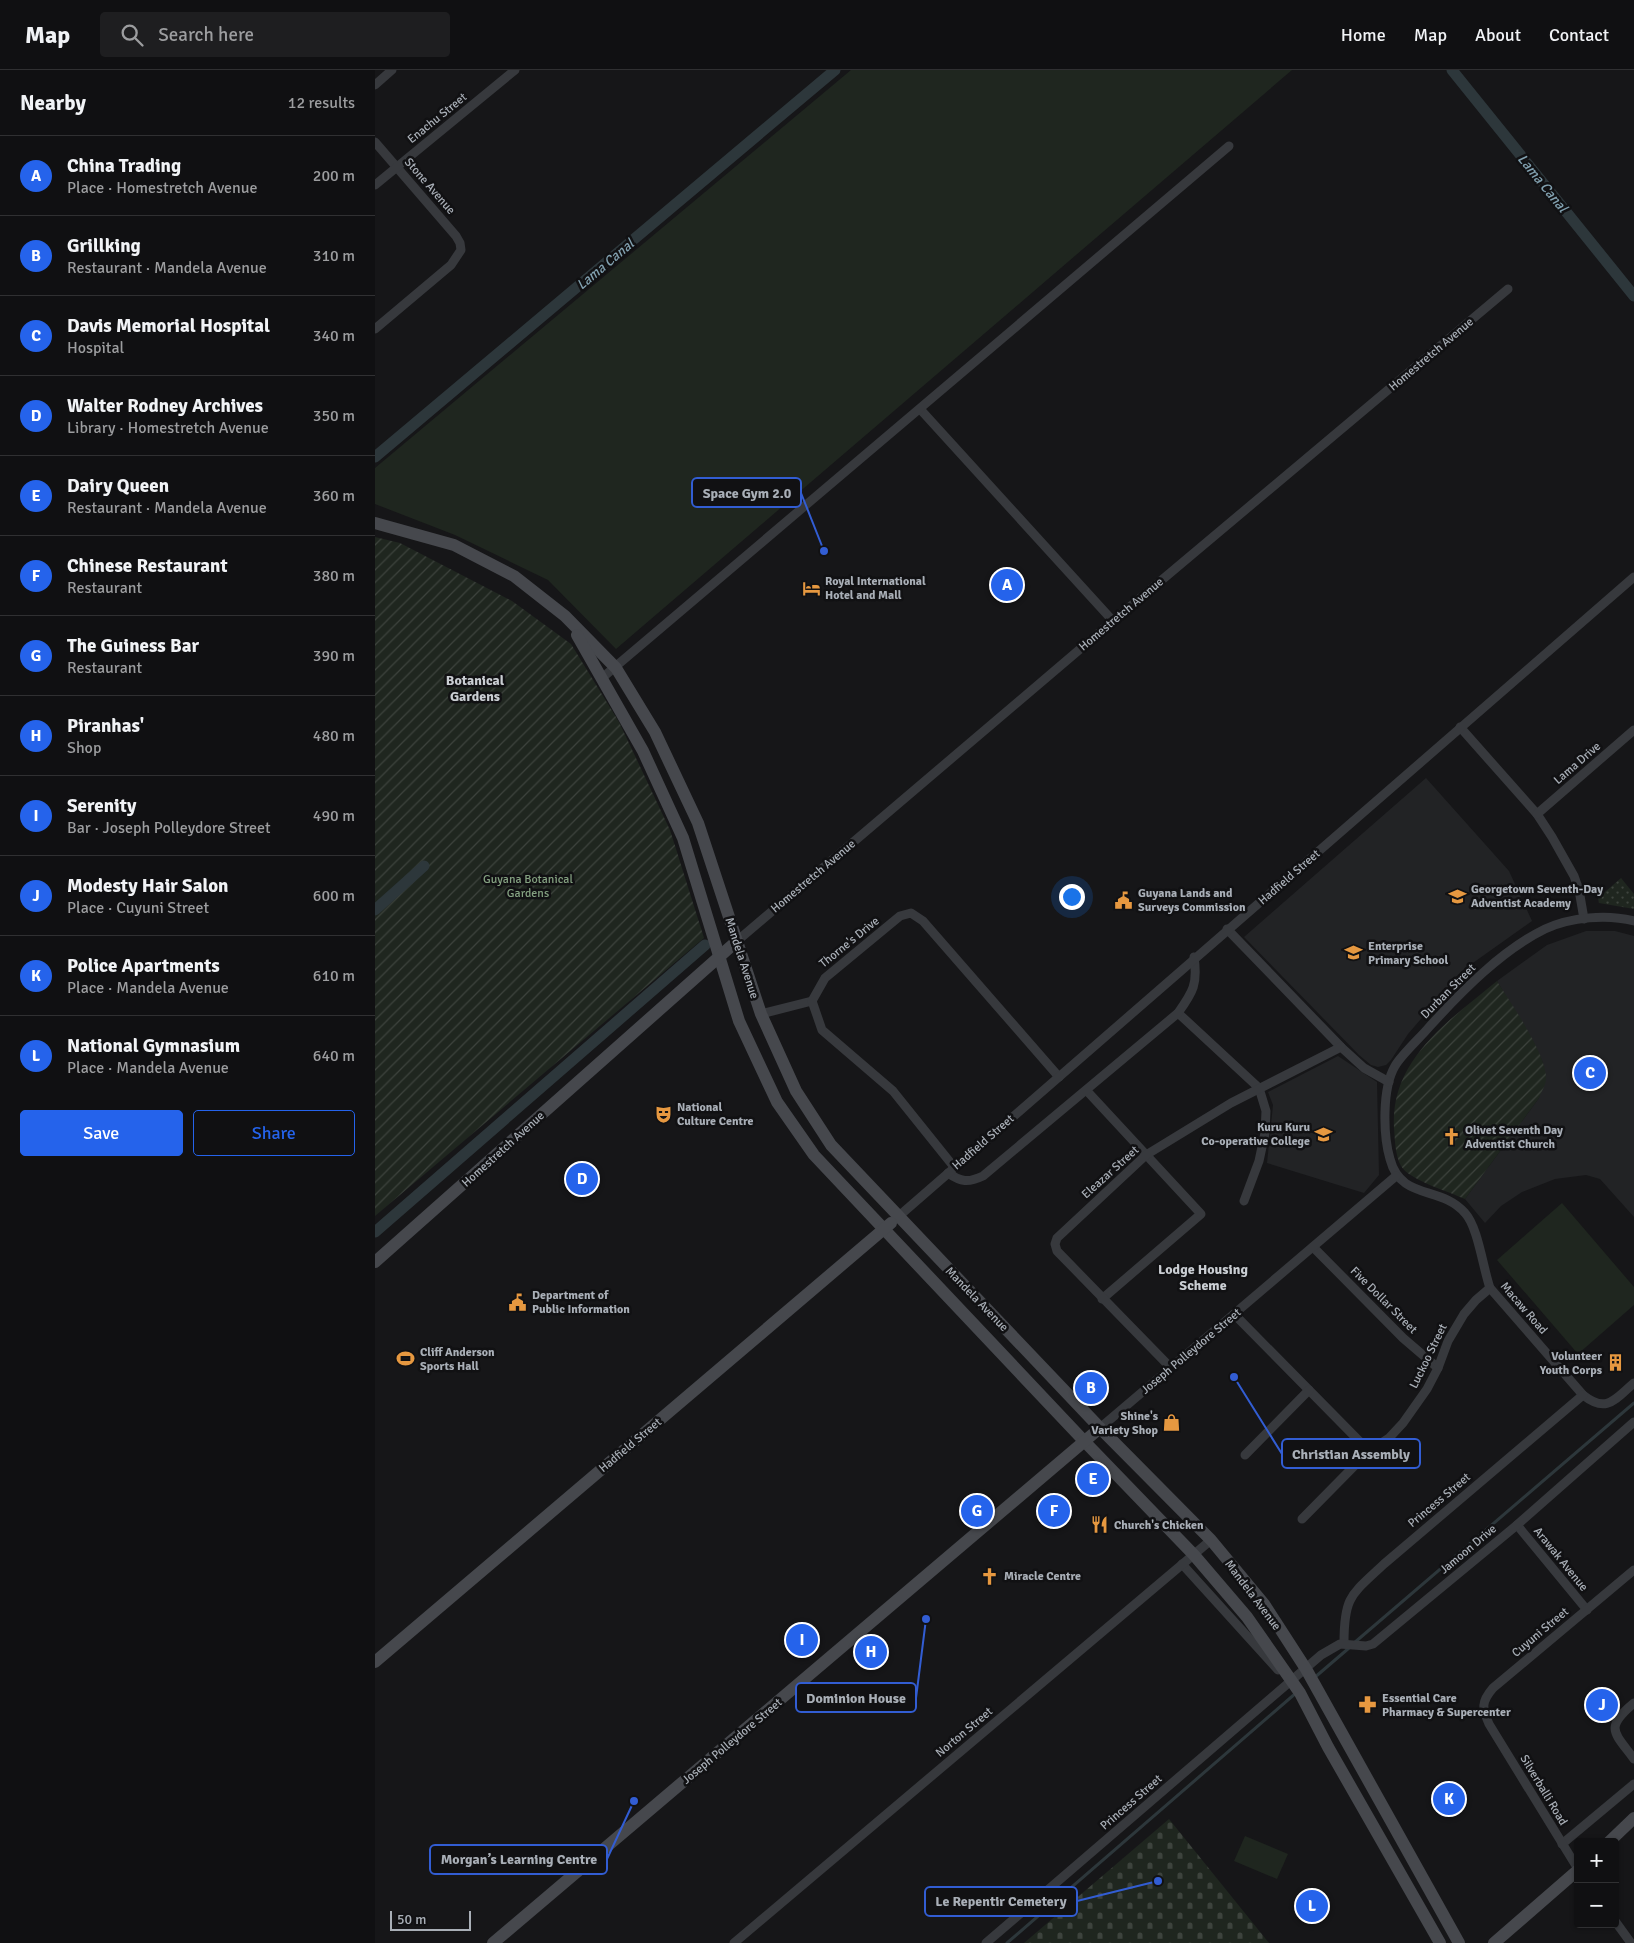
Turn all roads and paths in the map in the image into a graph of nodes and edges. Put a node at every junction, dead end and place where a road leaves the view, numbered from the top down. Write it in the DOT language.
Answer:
graph roads {
  1 [pos="392,70"];
  2 [pos="515,70"];
  3 [pos="375,85"];
  4 [pos="375,142"];
  5 [pos="1229,146"];
  6 [pos="397,167"];
  7 [pos="375,185"];
  8 [pos="1508,289"];
  9 [pos="375,329"];
  10 [pos="920,409"];
  11 [pos="375,523"];
  12 [pos="1634,577"];
  13 [pos="565,616"];
  14 [pos="1113,621"];
  15 [pos="616,668"];
  16 [pos="603,678"];
  17 [pos="1460,727"];
  18 [pos="1633,733"];
  19 [pos="1537,814"];
  20 [pos="1584,919"];
  21 [pos="1634,921"];
  22 [pos="1227,929"];
  23 [pos="737,941"];
  24 [pos="720,956"];
  25 [pos="1195,957"];
  26 [pos="812,1001"];
  27 [pos="761,1014"];
  28 [pos="1178,1014"];
  29 [pos="1341,1047"];
  30 [pos="1059,1077"];
  31 [pos="1389,1082"];
  32 [pos="1259,1088"];
  33 [pos="1087,1091"];
  34 [pos="1146,1155"];
  35 [pos="951,1170"];
  36 [pos="1396,1176"];
  37 [pos="1244,1200"];
  38 [pos="899,1216"];
  39 [pos="885,1229"];
  40 [pos="1313,1247"];
  41 [pos="375,1262"];
  42 [pos="1490,1288"];
  43 [pos="1102,1299"];
  44 [pos="1234,1314"];
  45 [pos="1171,1368"];
  46 [pos="1438,1368"];
  47 [pos="1634,1382"];
  48 [pos="1309,1390"];
  49 [pos="1583,1395"];
  50 [pos="1634,1422"];
  51 [pos="1101,1428"];
  52 [pos="1085,1442"];
  53 [pos="1369,1451"];
  54 [pos="1245,1455"];
  55 [pos="1302,1519"];
  56 [pos="1517,1525"];
  57 [pos="1211,1540"];
  58 [pos="1194,1555"];
  59 [pos="1182,1564"];
  60 [pos="1634,1570"];
  61 [pos="1587,1610"];
  62 [pos="1346,1643"];
  63 [pos="375,1662"];
  64 [pos="1310,1677"];
  65 [pos="1295,1686"];
  66 [pos="1634,1703"];
  67 [pos="1489,1724"];
  68 [pos="1634,1759"];
  69 [pos="1634,1784"];
  70 [pos="1634,1818"];
  71 [pos="1613,1838"];
  72 [pos="1562,1844"];
  73 [pos="1574,1864"];
  74 [pos="1574,1874"];
  75 [pos="1619,1926"];
  76 [pos="1498,1942"];
  77 [pos="493,1943"];
  78 [pos="734,1943"];
  79 [pos="985,1943"];
  80 [pos="1440,1943"];
  81 [pos="1459,1943"];
  82 [pos="1631,1943"];
  1 -- 3 [label="street"];
  2 -- 6 [label="street, Enachu Street"];
  4 -- 6 [label="street, Stone Avenue"];
  5 -- 10 [label="street"];
  6 -- 7 [label="street, Enachu Street"];
  6 -- 9 [label="street, Stone Avenue"];
  8 -- 14 [label="street, Homestretch Avenue"];
  10 -- 14 [label="street"];
  10 -- 15 [label="street"];
  11 -- 13 [label="main road, Mandela Avenue"];
  12 -- 17 [label="street, Hadfield Street"];
  13 -- 15 [label="main road, Mandela Avenue"];
  13 -- 16 [label="main road, Mandela Avenue"];
  14 -- 23 [label="street, Homestretch Avenue"];
  15 -- 16 [label="street"];
  15 -- 23 [label="main road, Mandela Avenue"];
  16 -- 24 [label="main road, Mandela Avenue"];
  17 -- 19 [label="street"];
  17 -- 22 [label="street, Hadfield Street"];
  18 -- 19 [label="street, Lama Drive"];
  19 -- 20 [label="street"];
  20 -- 21 [label="street, Durban Street"];
  20 -- 31 [label="street, Durban Street"];
  22 -- 25 [label="street, Hadfield Street"];
  22 -- 29 [label="street"];
  23 -- 24 [label="main road, Homestretch Avenue"];
  23 -- 27 [label="main road, Mandela Avenue"];
  24 -- 39 [label="main road, Mandela Avenue"];
  24 -- 41 [label="main road, Homestretch Avenue"];
  25 -- 28 [label="street"];
  25 -- 30 [label="street, Hadfield Street"];
  26 -- 27 [label="street"];
  26 -- 30 [label="street, Thorne's Drive"];
  26 -- 35 [label="street"];
  27 -- 38 [label="main road, Mandela Avenue"];
  28 -- 32 [label="street"];
  28 -- 33 [label="street"];
  29 -- 31 [label="street"];
  29 -- 32 [label="street, Eleazar Street"];
  30 -- 35 [label="street, Hadfield Street"];
  31 -- 36 [label="street, Durban Street"];
  32 -- 34 [label="street, Eleazar Street"];
  32 -- 37 [label="street"];
  33 -- 34 [label="street"];
  33 -- 35 [label="street"];
  34 -- 43 [label="street, Eleazar Street"];
  34 -- 43 [label="street"];
  35 -- 38 [label="street, Hadfield Street"];
  36 -- 40 [label="street, Joseph Polleydore Street"];
  36 -- 42 [label="street, Macaw Road"];
  38 -- 39 [label="main road, Hadfield Street"];
  38 -- 51 [label="main road, Mandela Avenue"];
  39 -- 52 [label="main road, Mandela Avenue"];
  39 -- 63 [label="main road, Hadfield Street"];
  40 -- 44 [label="street, Joseph Polleydore Street"];
  40 -- 46 [label="street, Five Dollar Street"];
  42 -- 46 [label="street, Luckoo Street"];
  42 -- 49 [label="street, Macaw Road"];
  43 -- 45 [label="street, Eleazar Street"];
  44 -- 45 [label="street, Joseph Polleydore Street"];
  44 -- 48 [label="street"];
  45 -- 51 [label="street, Joseph Polleydore Street"];
  46 -- 53 [label="street, Luckoo Street"];
  47 -- 49 [label="street, Macaw Road"];
  48 -- 53 [label="street"];
  48 -- 54 [label="street"];
  49 -- 62 [label="street, Princess Street"];
  50 -- 56 [label="street, Jamoon Drive"];
  51 -- 52 [label="main road, Joseph Polleydore Street"];
  51 -- 57 [label="main road, Mandela Avenue"];
  52 -- 58 [label="main road, Mandela Avenue"];
  52 -- 77 [label="main road, Joseph Polleydore Street"];
  53 -- 55 [label="street, Luckoo Street"];
  56 -- 61 [label="street, Arawak Avenue"];
  56 -- 62 [label="street, Jamoon Drive"];
  57 -- 58 [label="street, Norton Street"];
  57 -- 64 [label="main road, Mandela Avenue"];
  58 -- 59 [label="street, Norton Street"];
  58 -- 65 [label="main road, Mandela Avenue"];
  59 -- 65 [label="street"];
  59 -- 78 [label="street, Norton Street"];
  60 -- 61 [label="street, Cuyuni Street"];
  61 -- 67 [label="street, Cuyuni Street"];
  62 -- 64 [label="street"];
  64 -- 65 [label="street, Princess Street"];
  64 -- 81 [label="main road, Mandela Avenue"];
  65 -- 79 [label="street, Princess Street"];
  65 -- 80 [label="main road, Mandela Avenue"];
  66 -- 68 [label="street"];
  67 -- 72 [label="street, Silverballi Road"];
  69 -- 72 [label="street"];
  70 -- 71 [label="main road"];
  72 -- 73 [label="street, Silverballi Road"];
  74 -- 76 [label="main road"];
  75 -- 82 [label="street"];
}
